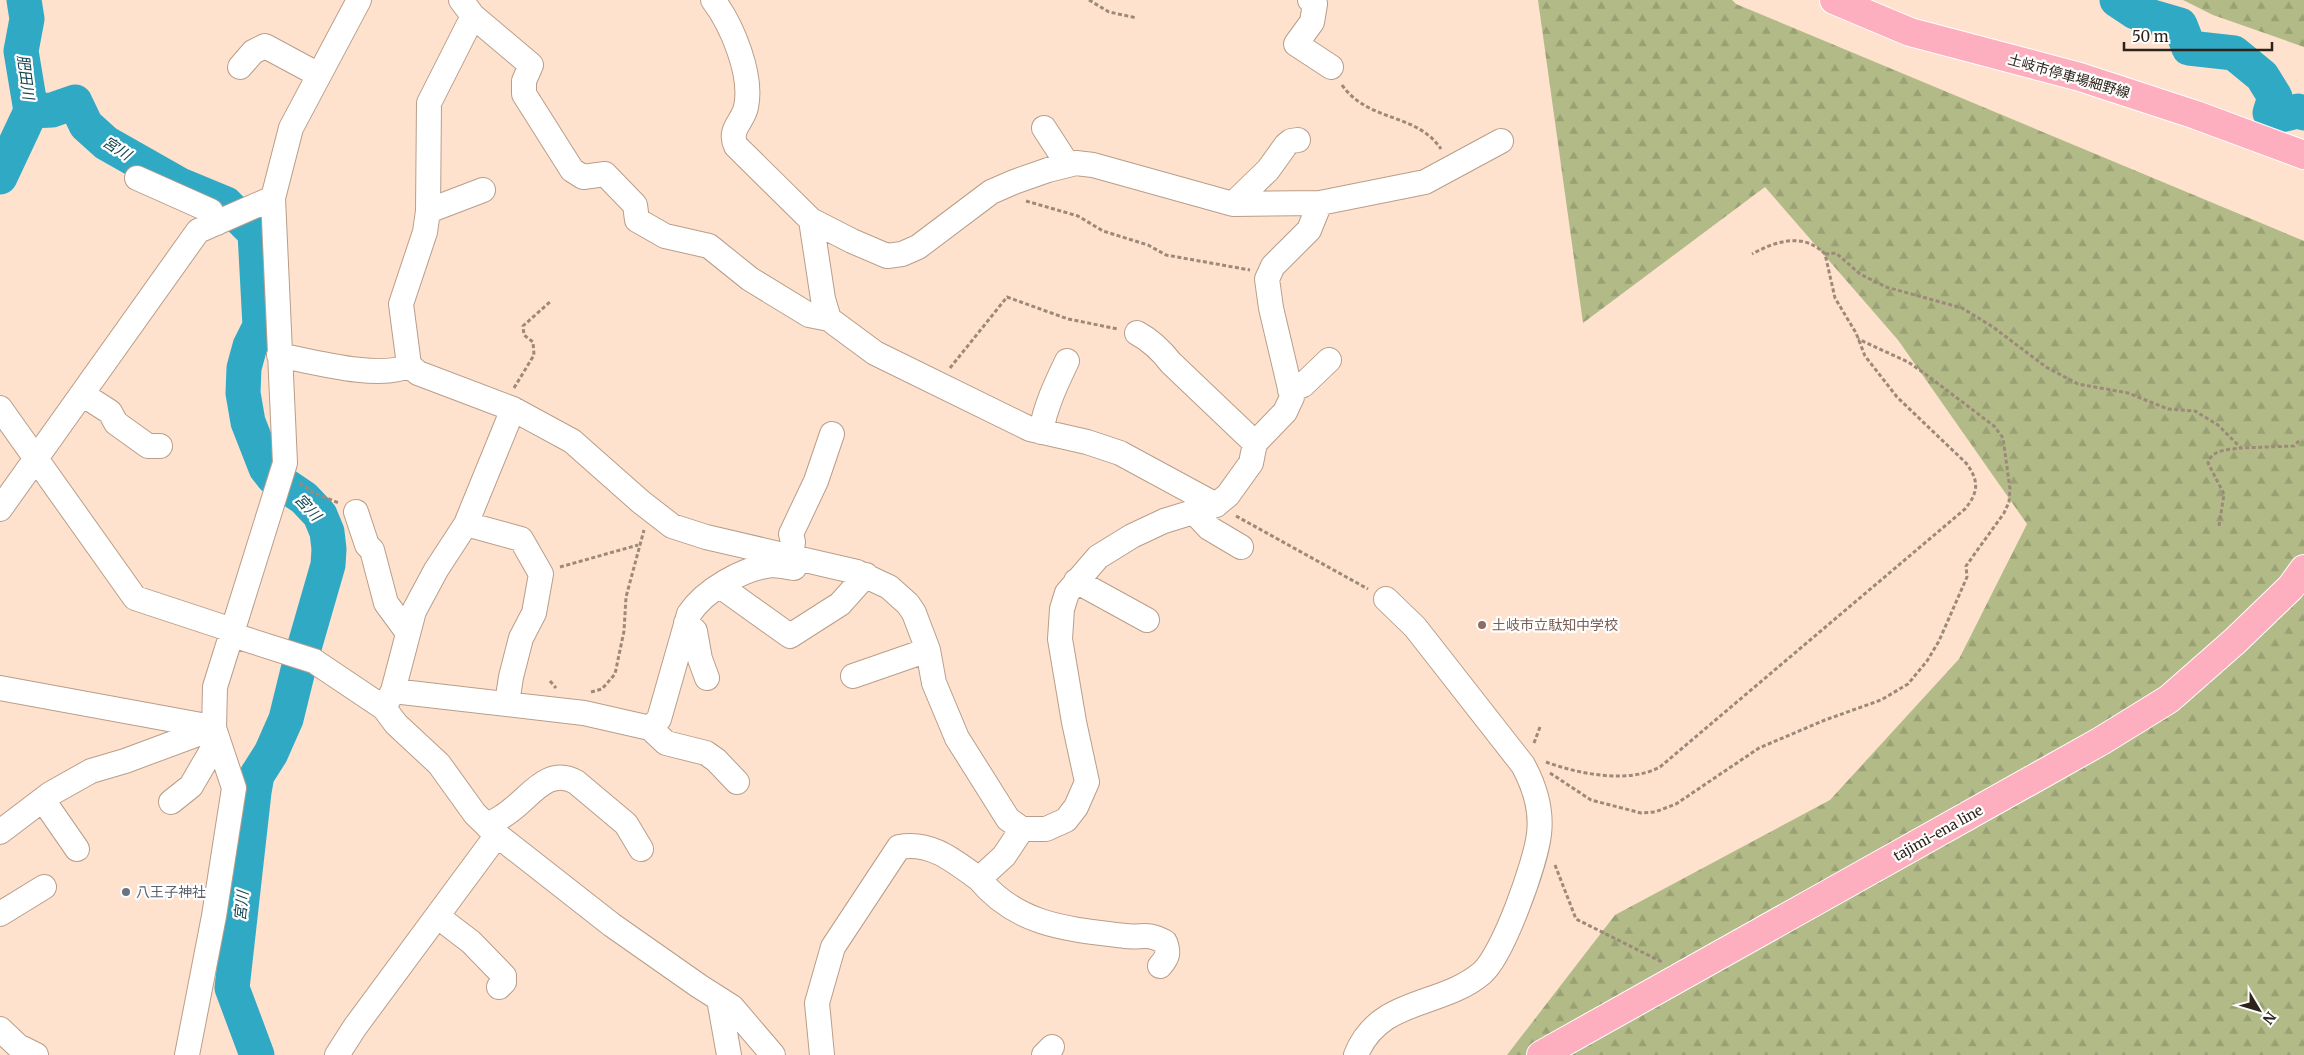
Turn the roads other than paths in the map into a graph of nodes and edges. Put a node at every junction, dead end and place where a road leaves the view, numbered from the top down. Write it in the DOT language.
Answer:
graph roads {
  1 [pos="359,0"];
  2 [pos="713,0"];
  3 [pos="1310,0"];
  4 [pos="1834,0"];
  5 [pos="467,8"];
  6 [pos="240,66"];
  7 [pos="1331,67"];
  8 [pos="319,75"];
  9 [pos="1044,128"];
  10 [pos="1298,140"];
  11 [pos="1501,141"];
  12 [pos="2304,155"];
  13 [pos="1068,165"];
  14 [pos="137,178"];
  15 [pos="483,190"];
  16 [pos="273,198"];
  17 [pos="1320,203"];
  18 [pos="1237,204"];
  19 [pos="428,211"];
  20 [pos="811,220"];
  21 [pos="220,221"];
  22 [pos="829,319"];
  23 [pos="1137,333"];
  24 [pos="279,355"];
  25 [pos="1329,360"];
  26 [pos="1067,361"];
  27 [pos="409,365"];
  28 [pos="1290,390"];
  29 [pos="82,394"];
  30 [pos="0,408"];
  31 [pos="509,408"];
  32 [pos="1041,432"];
  33 [pos="832,434"];
  34 [pos="1255,443"];
  35 [pos="160,446"];
  36 [pos="36,460"];
  37 [pos="1205,508"];
  38 [pos="0,509"];
  39 [pos="356,512"];
  40 [pos="466,524"];
  41 [pos="1241,547"];
  42 [pos="798,558"];
  43 [pos="2304,569"];
  44 [pos="866,575"];
  45 [pos="1076,580"];
  46 [pos="720,586"];
  47 [pos="1386,599"];
  48 [pos="1147,620"];
  49 [pos="686,623"];
  50 [pos="233,632"];
  51 [pos="408,633"];
  52 [pos="928,650"];
  53 [pos="853,676"];
  54 [pos="708,678"];
  55 [pos="0,688"];
  56 [pos="388,699"];
  57 [pos="508,703"];
  58 [pos="650,728"];
  59 [pos="216,736"];
  60 [pos="737,782"];
  61 [pos="43,800"];
  62 [pos="171,802"];
  63 [pos="492,830"];
  64 [pos="1022,830"];
  65 [pos="0,832"];
  66 [pos="77,849"];
  67 [pos="641,849"];
  68 [pos="978,879"];
  69 [pos="44,887"];
  70 [pos="0,914"];
  71 [pos="437,916"];
  72 [pos="1160,966"];
  73 [pos="499,987"];
  74 [pos="719,999"];
  75 [pos="0,1029"];
  76 [pos="36,1055"];
  77 [pos="187,1055"];
  78 [pos="337,1055"];
  79 [pos="729,1055"];
  80 [pos="773,1055"];
  81 [pos="822,1055"];
  82 [pos="1356,1055"];
  83 [pos="1541,1055"];
  1 -- 8 [label="street"];
  2 -- 20 [label="street"];
  3 -- 7 [label="street"];
  4 -- 12 [label="main road, 土岐市停車場細野線"];
  5 -- 19 [label="street"];
  5 -- 22 [label="street"];
  6 -- 8 [label="street"];
  8 -- 16 [label="street"];
  9 -- 13 [label="street"];
  10 -- 18 [label="street"];
  11 -- 17 [label="street"];
  13 -- 18 [label="street"];
  13 -- 20 [label="street"];
  14 -- 21 [label="street"];
  15 -- 19 [label="street"];
  16 -- 21 [label="street"];
  16 -- 24 [label="street"];
  17 -- 18 [label="street"];
  17 -- 28 [label="street"];
  19 -- 27 [label="street"];
  20 -- 22 [label="street"];
  21 -- 29 [label="street"];
  22 -- 32 [label="street"];
  23 -- 34 [label="street"];
  24 -- 27 [label="street"];
  24 -- 50 [label="street"];
  25 -- 28 [label="street"];
  26 -- 32 [label="street"];
  27 -- 31 [label="street"];
  28 -- 34 [label="street"];
  29 -- 35 [label="street"];
  29 -- 36 [label="street"];
  30 -- 36 [label="street"];
  31 -- 40 [label="street"];
  31 -- 42 [label="street"];
  32 -- 37 [label="street"];
  33 -- 42 [label="street"];
  34 -- 37 [label="street"];
  36 -- 38 [label="street"];
  36 -- 50 [label="street"];
  37 -- 41 [label="street"];
  37 -- 45 [label="street"];
  39 -- 51 [label="street"];
  40 -- 51 [label="street"];
  40 -- 57 [label="street"];
  42 -- 44 [label="street"];
  42 -- 46 [label="street"];
  43 -- 83 [label="main road, tajimi-ena line"];
  44 -- 46 [label="street"];
  44 -- 52 [label="street"];
  45 -- 48 [label="street"];
  45 -- 64 [label="street"];
  46 -- 49 [label="street"];
  47 -- 82 [label="street"];
  49 -- 54 [label="street"];
  49 -- 58 [label="street"];
  50 -- 56 [label="street"];
  50 -- 59 [label="street"];
  51 -- 56 [label="street"];
  52 -- 53 [label="street"];
  52 -- 64 [label="street"];
  55 -- 59 [label="street"];
  56 -- 57 [label="street"];
  56 -- 63 [label="street"];
  57 -- 58 [label="street"];
  58 -- 60 [label="street"];
  59 -- 61 [label="street"];
  59 -- 62 [label="street"];
  59 -- 77 [label="street"];
  61 -- 65 [label="street"];
  61 -- 66 [label="street"];
  63 -- 67 [label="street"];
  63 -- 71 [label="street"];
  63 -- 74 [label="street"];
  64 -- 68 [label="street"];
  68 -- 72 [label="street"];
  68 -- 81 [label="street"];
  69 -- 70 [label="street"];
  71 -- 73 [label="street"];
  71 -- 78 [label="street"];
  74 -- 79 [label="street"];
  74 -- 80 [label="street"];
  75 -- 76 [label="street"];
}
